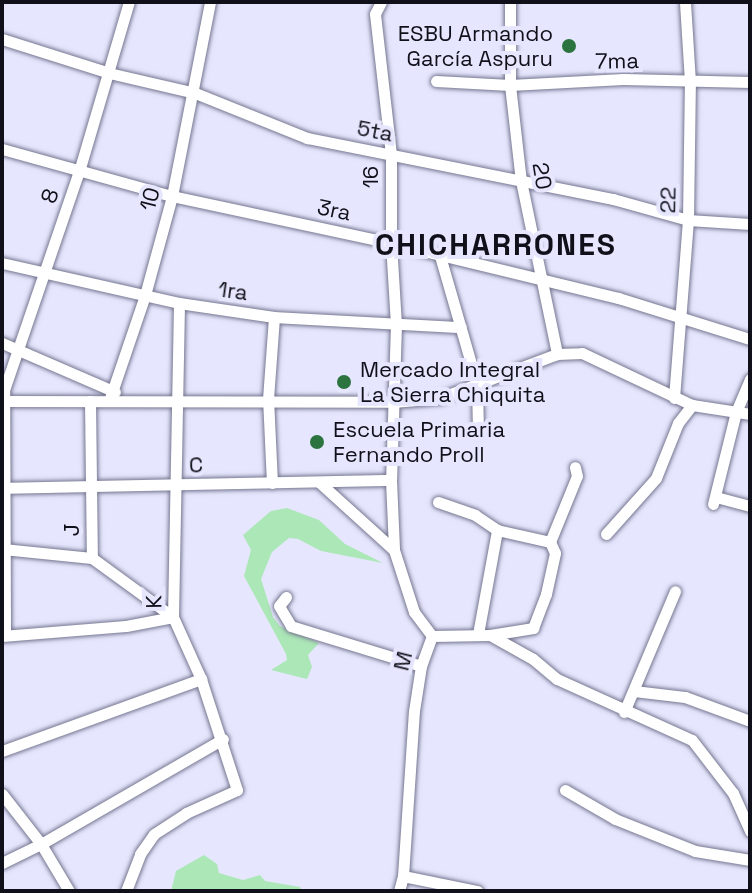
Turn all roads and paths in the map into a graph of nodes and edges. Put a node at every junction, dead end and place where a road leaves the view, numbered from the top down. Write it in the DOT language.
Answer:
graph roads {
  1 [pos="129,2"];
  2 [pos="210,2"];
  3 [pos="381,2"];
  4 [pos="510,2"];
  5 [pos="685,2"];
  6 [pos="2,39"];
  7 [pos="109,73"];
  8 [pos="436,81"];
  9 [pos="690,82"];
  10 [pos="750,82"];
  11 [pos="510,85"];
  12 [pos="195,93"];
  13 [pos="2,149"];
  14 [pos="391,155"];
  15 [pos="80,168"];
  16 [pos="521,181"];
  17 [pos="172,196"];
  18 [pos="688,220"];
  19 [pos="750,224"];
  20 [pos="391,243"];
  21 [pos="440,256"];
  22 [pos="2,263"];
  23 [pos="46,271"];
  24 [pos="542,279"];
  25 [pos="145,295"];
  26 [pos="179,303"];
  27 [pos="274,317"];
  28 [pos="681,320"];
  29 [pos="396,324"];
  30 [pos="461,327"];
  31 [pos="750,339"];
  32 [pos="2,343"];
  33 [pos="18,352"];
  34 [pos="557,354"];
  35 [pos="750,379"];
  36 [pos="477,384"];
  37 [pos="110,396"];
  38 [pos="674,398"];
  39 [pos="268,399"];
  40 [pos="3,401"];
  41 [pos="90,401"];
  42 [pos="178,402"];
  43 [pos="393,402"];
  44 [pos="692,405"];
  45 [pos="736,412"];
  46 [pos="750,414"];
  47 [pos="478,430"];
  48 [pos="575,467"];
  49 [pos="391,480"];
  50 [pos="272,483"];
  51 [pos="320,483"];
  52 [pos="92,486"];
  53 [pos="175,486"];
  54 [pos="4,488"];
  55 [pos="438,502"];
  56 [pos="750,506"];
  57 [pos="497,530"];
  58 [pos="606,534"];
  59 [pos="550,542"];
  60 [pos="3,549"];
  61 [pos="394,550"];
  62 [pos="92,558"];
  63 [pos="675,591"];
  64 [pos="286,597"];
  65 [pos="173,617"];
  66 [pos="484,634"];
  67 [pos="4,636"];
  68 [pos="432,636"];
  69 [pos="421,666"];
  70 [pos="201,679"];
  71 [pos="634,691"];
  72 [pos="624,712"];
  73 [pos="750,721"];
  74 [pos="223,739"];
  75 [pos="2,751"];
  76 [pos="565,790"];
  77 [pos="2,794"];
  78 [pos="750,831"];
  79 [pos="41,844"];
  80 [pos="750,860"];
  81 [pos="2,863"];
  82 [pos="403,876"];
  83 [pos="69,891"];
  84 [pos="126,891"];
  85 [pos="399,891"];
  86 [pos="477,891"];
  1 -- 7 [label="street, 8"];
  2 -- 12 [label="street, 10"];
  3 -- 14 [label="street, 16"];
  4 -- 11 [label="street, 20"];
  5 -- 9 [label="street, 22"];
  6 -- 7 [label="street, 5ta"];
  7 -- 12 [label="street, 5ta"];
  7 -- 15 [label="street, 8"];
  8 -- 11 [label="street, 7ma"];
  9 -- 10 [label="street, 7ma"];
  9 -- 11 [label="street, 7ma"];
  9 -- 18 [label="street, 22"];
  11 -- 16 [label="street, 20"];
  12 -- 14 [label="street, 5ta"];
  12 -- 17 [label="street, 10"];
  13 -- 15 [label="street, 3ra"];
  14 -- 16 [label="street, 5ta"];
  14 -- 20 [label="street, 16"];
  15 -- 17 [label="street, 3ra"];
  15 -- 23 [label="street, 8"];
  16 -- 18 [label="street, 5ta"];
  16 -- 24 [label="street, 20"];
  17 -- 20 [label="street, 3ra"];
  17 -- 25 [label="street, 10"];
  18 -- 19 [label="street, 5ta"];
  18 -- 28 [label="street, 22"];
  20 -- 21 [label="street, 3ra"];
  20 -- 29 [label="street, 16"];
  21 -- 24 [label="street, 3ra"];
  21 -- 30 [label="street"];
  22 -- 23 [label="street, 1ra"];
  23 -- 25 [label="street, 1ra"];
  23 -- 33 [label="street, 8"];
  24 -- 28 [label="street, 3ra"];
  24 -- 34 [label="street, 20"];
  25 -- 26 [label="street, 1ra"];
  25 -- 37 [label="street, 10"];
  26 -- 27 [label="street, 1ra"];
  26 -- 42 [label="street, K"];
  27 -- 29 [label="street, 1ra"];
  27 -- 39 [label="street"];
  28 -- 31 [label="street, 3ra"];
  28 -- 38 [label="street, 22"];
  29 -- 30 [label="street, 1ra"];
  29 -- 43 [label="street, 16"];
  30 -- 36 [label="street"];
  32 -- 33 [label="street"];
  33 -- 37 [label="street"];
  33 -- 40 [label="street, 8"];
  34 -- 36 [label="street"];
  34 -- 38 [label="street"];
  35 -- 45 [label="street"];
  36 -- 43 [label="street"];
  36 -- 47 [label="street"];
  37 -- 41 [label="street"];
  37 -- 42 [label="street"];
  38 -- 44 [label="street"];
  39 -- 42 [label="street"];
  39 -- 43 [label="street"];
  39 -- 50 [label="street"];
  40 -- 41 [label="street"];
  40 -- 54 [label="street, 8"];
  41 -- 52 [label="street, J"];
  42 -- 53 [label="street, K"];
  43 -- 49 [label="street, M"];
  44 -- 45 [label="street"];
  44 -- 58 [label="street"];
  45 -- 46 [label="street"];
  45 -- 56 [label="street"];
  48 -- 59 [label="street"];
  49 -- 51 [label="street, C"];
  49 -- 61 [label="street, M"];
  50 -- 51 [label="street, C"];
  50 -- 53 [label="street, C"];
  51 -- 61 [label="street"];
  52 -- 53 [label="street, C"];
  52 -- 54 [label="street, C"];
  52 -- 62 [label="street, J"];
  53 -- 65 [label="street, K"];
  54 -- 60 [label="street, 8"];
  55 -- 57 [label="street"];
  57 -- 59 [label="street"];
  57 -- 66 [label="street"];
  59 -- 66 [label="street"];
  60 -- 62 [label="street"];
  60 -- 67 [label="street, 8"];
  61 -- 68 [label="street, M"];
  62 -- 65 [label="street, J"];
  63 -- 71 [label="street"];
  64 -- 69 [label="street"];
  65 -- 67 [label="street"];
  65 -- 70 [label="street, K"];
  66 -- 68 [label="street"];
  66 -- 72 [label="street"];
  68 -- 69 [label="street, M"];
  69 -- 82 [label="street, M"];
  70 -- 74 [label="street, K"];
  70 -- 75 [label="street"];
  71 -- 72 [label="street"];
  71 -- 73 [label="street"];
  72 -- 78 [label="street"];
  74 -- 79 [label="street"];
  74 -- 84 [label="street, K"];
  76 -- 80 [label="street"];
  77 -- 79 [label="street"];
  79 -- 81 [label="street"];
  79 -- 83 [label="street"];
  82 -- 85 [label="street, M"];
  82 -- 86 [label="street"];
}
